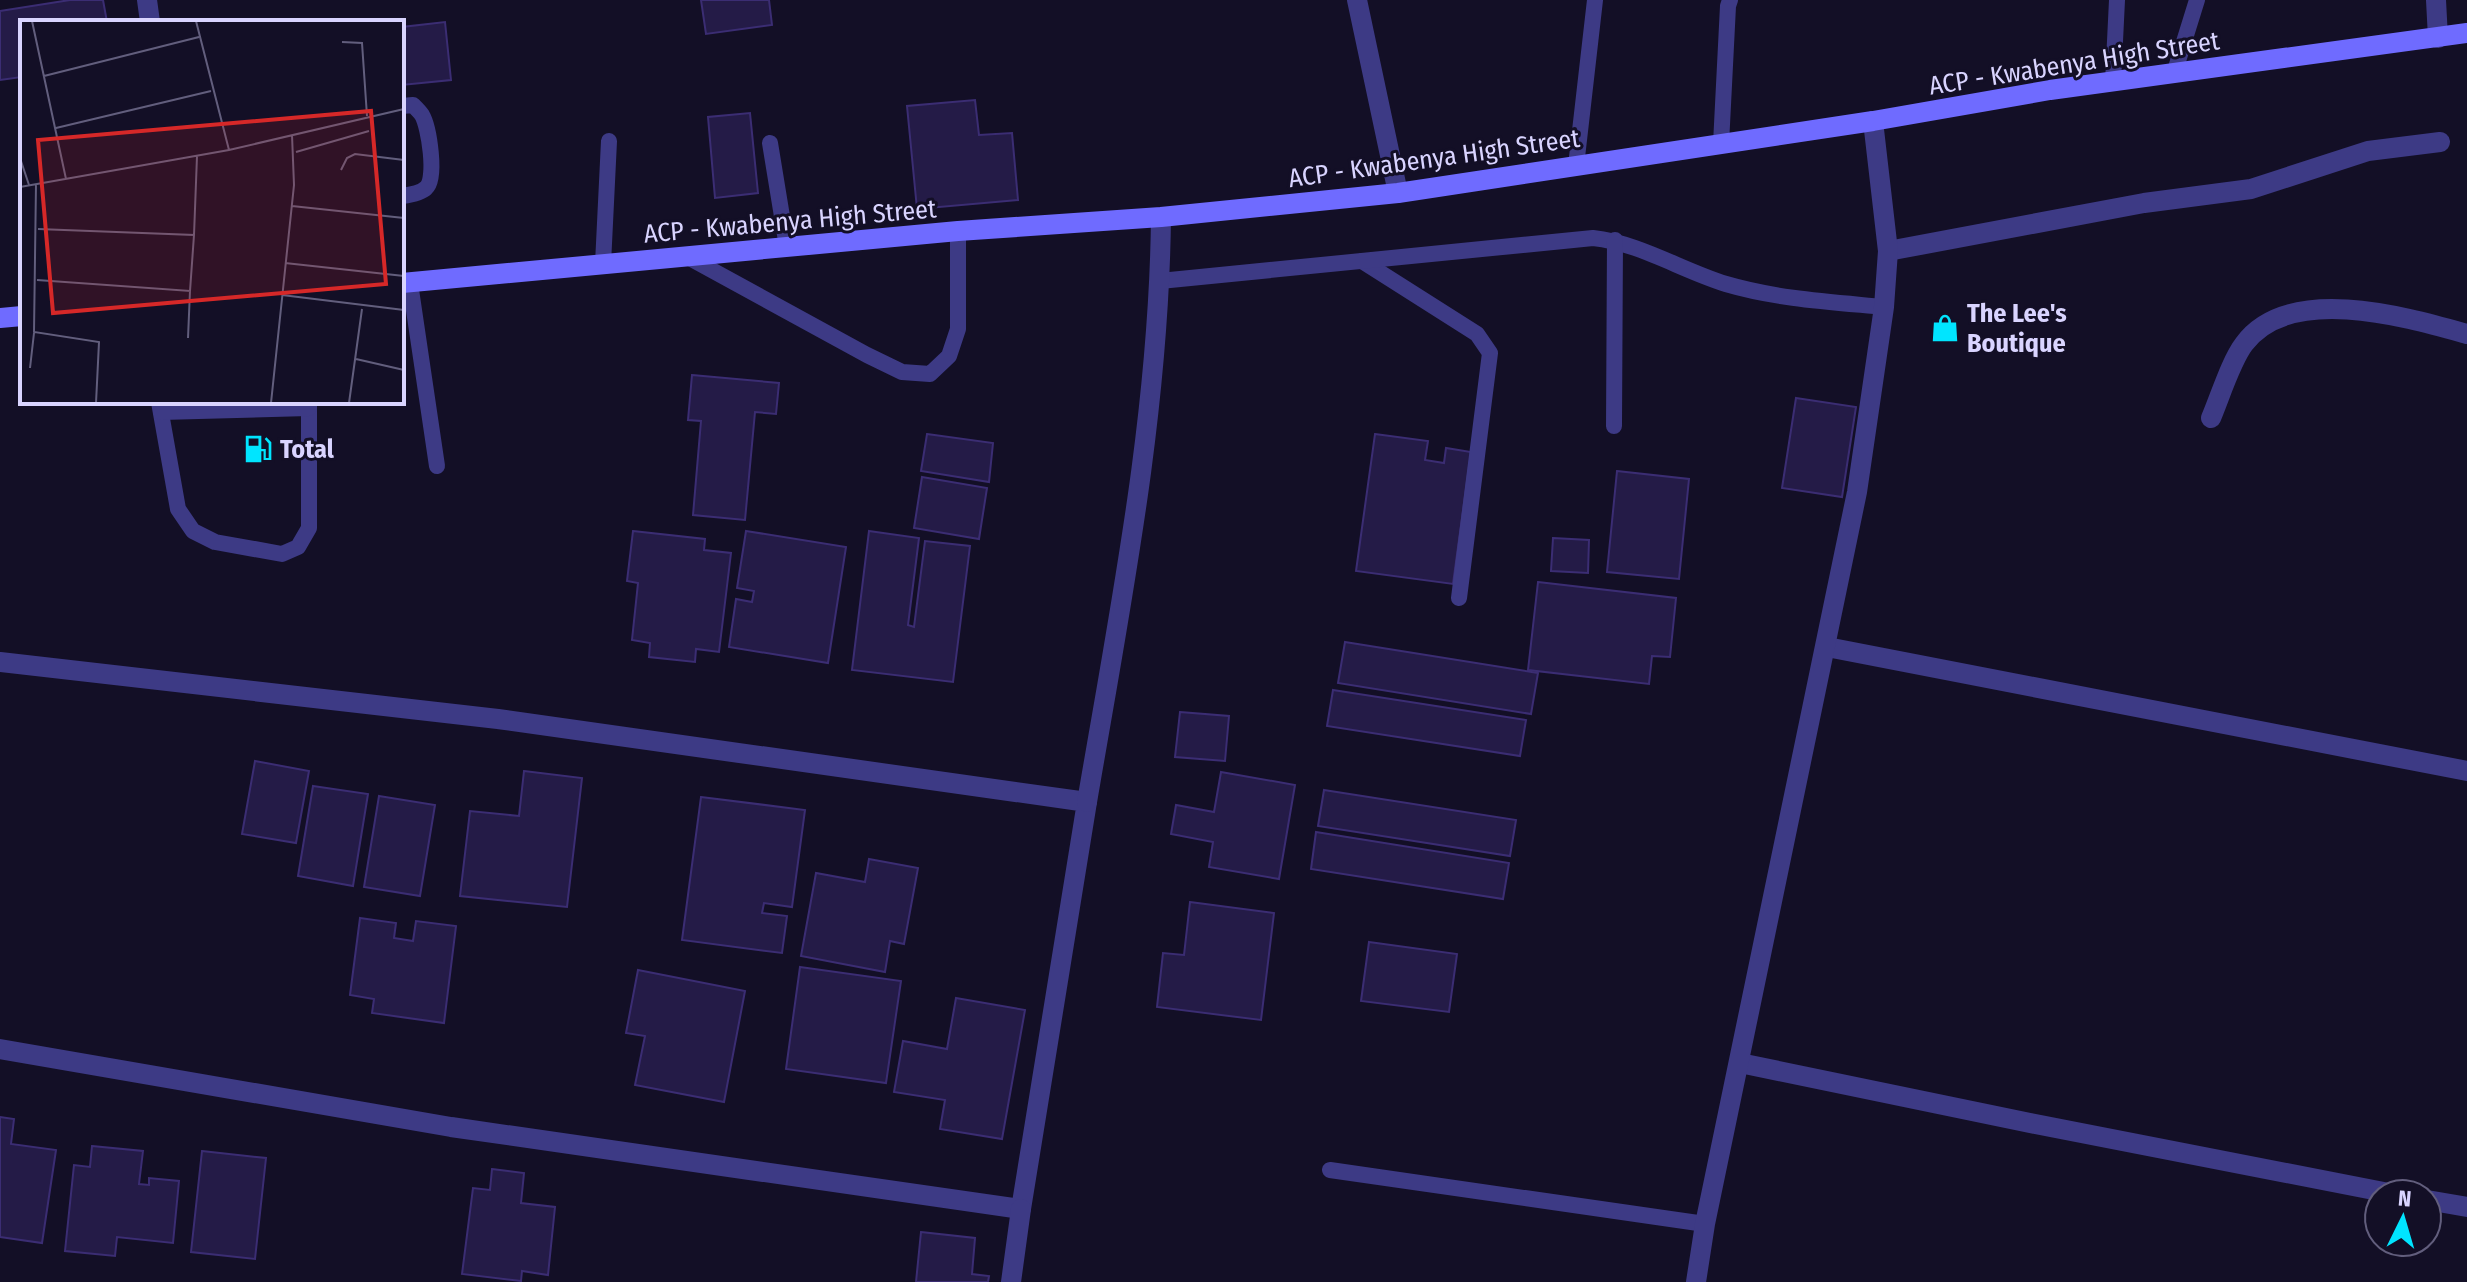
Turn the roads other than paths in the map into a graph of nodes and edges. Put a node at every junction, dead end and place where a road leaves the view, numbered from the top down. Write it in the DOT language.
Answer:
graph roads {
  1 [pos="147,0"];
  2 [pos="1357,0"];
  3 [pos="1595,0"];
  4 [pos="1730,0"];
  5 [pos="2117,0"];
  6 [pos="2197,0"];
  7 [pos="2436,0"];
  8 [pos="150,20"];
  9 [pos="2467,33"];
  10 [pos="2438,38"];
  11 [pos="2174,74"];
  12 [pos="2113,82"];
  13 [pos="404,106"];
  14 [pos="1873,121"];
  15 [pos="609,141"];
  16 [pos="2440,142"];
  17 [pos="770,143"];
  18 [pos="1721,144"];
  19 [pos="1576,166"];
  20 [pos="1398,193"];
  21 [pos="404,196"];
  22 [pos="1161,217"];
  23 [pos="958,231"];
  24 [pos="1615,240"];
  25 [pos="787,247"];
  26 [pos="1888,251"];
  27 [pos="686,256"];
  28 [pos="1362,261"];
  29 [pos="603,264"];
  30 [pos="1160,281"];
  31 [pos="406,283"];
  32 [pos="1884,307"];
  33 [pos="20,316"];
  34 [pos="0,318"];
  35 [pos="2467,334"];
  36 [pos="309,405"];
  37 [pos="160,407"];
  38 [pos="2211,418"];
  39 [pos="1614,426"];
  40 [pos="437,466"];
  41 [pos="1459,598"];
  42 [pos="1827,647"];
  43 [pos="0,662"];
  44 [pos="2467,771"];
  45 [pos="1087,802"];
  46 [pos="0,1049"];
  47 [pos="1740,1063"];
  48 [pos="1330,1170"];
  49 [pos="2363,1188"];
  50 [pos="2443,1203"];
  51 [pos="2467,1207"];
  52 [pos="1021,1209"];
  53 [pos="1705,1224"];
  54 [pos="1011,1282"];
  55 [pos="1696,1282"];
  1 -- 8 [label="street"];
  2 -- 20 [label="street"];
  3 -- 19 [label="lane"];
  4 -- 18 [label="lane"];
  5 -- 12 [label="lane"];
  6 -- 11 [label="lane"];
  7 -- 10 [label="street"];
  9 -- 10 [label="main road, ACP - Kwabenya High Street"];
  10 -- 11 [label="main road, ACP - Kwabenya High Street"];
  11 -- 12 [label="main road, ACP - Kwabenya High Street"];
  12 -- 14 [label="main road, ACP - Kwabenya High Street"];
  13 -- 21 [label="lane"];
  14 -- 18 [label="main road, ACP - Kwabenya High Street"];
  14 -- 26 [label="street"];
  15 -- 29 [label="lane"];
  16 -- 26 [label="street"];
  17 -- 25 [label="lane"];
  18 -- 19 [label="main road, ACP - Kwabenya High Street"];
  19 -- 20 [label="main road, ACP - Kwabenya High Street"];
  20 -- 22 [label="main road, ACP - Kwabenya High Street"];
  22 -- 23 [label="main road, ACP - Kwabenya High Street"];
  22 -- 30 [label="street"];
  23 -- 25 [label="main road, ACP - Kwabenya High Street"];
  23 -- 27 [label="lane"];
  24 -- 28 [label="lane"];
  24 -- 32 [label="lane"];
  24 -- 39 [label="lane"];
  25 -- 27 [label="main road, ACP - Kwabenya High Street"];
  26 -- 32 [label="street"];
  27 -- 29 [label="main road, ACP - Kwabenya High Street"];
  28 -- 30 [label="lane"];
  28 -- 41 [label="lane"];
  29 -- 31 [label="main road, ACP - Kwabenya High Street"];
  30 -- 45 [label="street"];
  31 -- 40 [label="lane"];
  32 -- 42 [label="street"];
  33 -- 34 [label="main road"];
  35 -- 38 [label="street"];
  36 -- 37 [label="lane"];
  36 -- 37 [label="lane"];
  42 -- 44 [label="street"];
  42 -- 47 [label="street"];
  43 -- 45 [label="street"];
  45 -- 52 [label="street"];
  46 -- 52 [label="street"];
  47 -- 49 [label="street"];
  47 -- 53 [label="street"];
  48 -- 53 [label="lane"];
  50 -- 51 [label="street"];
  52 -- 54 [label="street"];
  53 -- 55 [label="street"];
}
